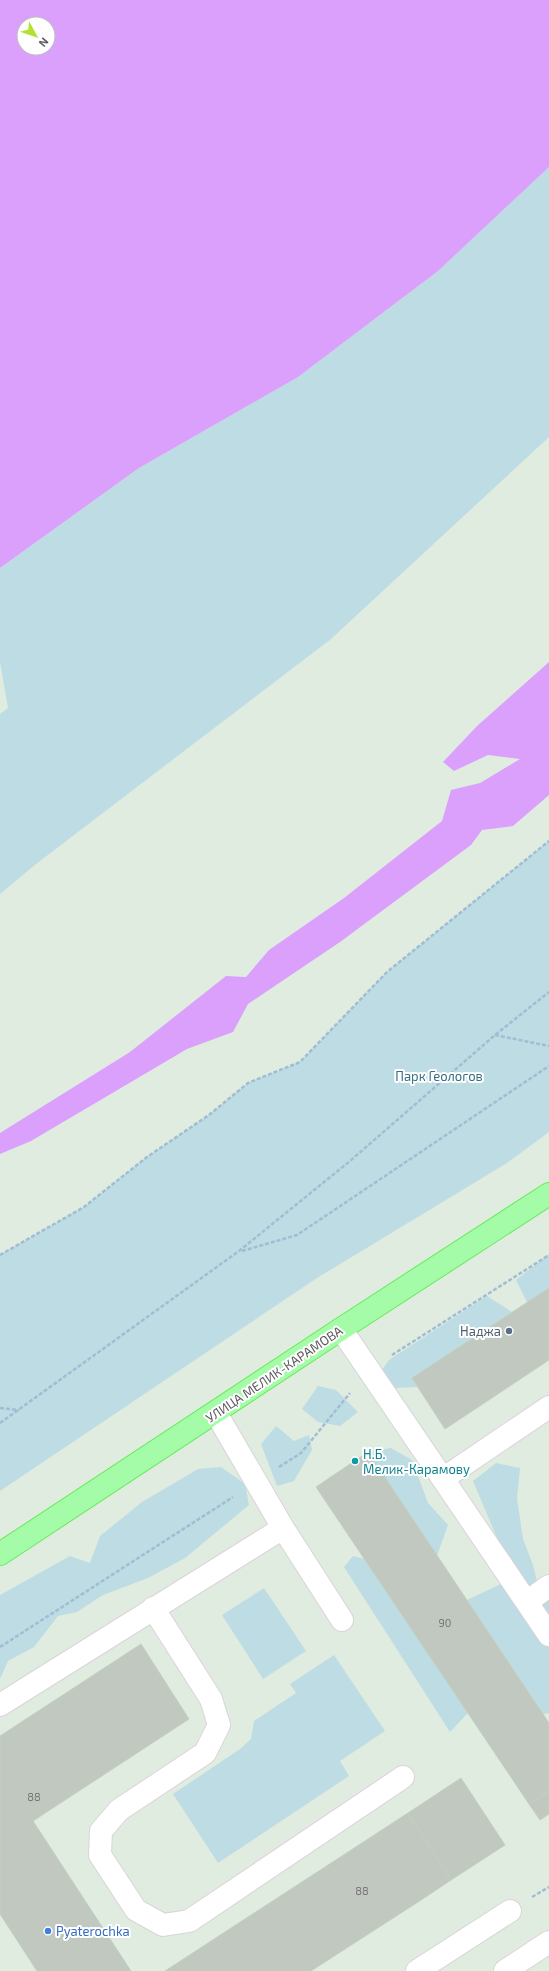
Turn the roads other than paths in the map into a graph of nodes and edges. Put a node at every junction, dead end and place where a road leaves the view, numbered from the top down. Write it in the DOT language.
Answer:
graph roads {
  1 [pos="549,1194"];
  2 [pos="340,1329"];
  3 [pos="549,1407"];
  4 [pos="216,1413"];
  5 [pos="444,1478"];
  6 [pos="283,1528"];
  7 [pos="0,1554"];
  8 [pos="549,1586"];
  9 [pos="527,1602"];
  10 [pos="153,1608"];
  11 [pos="342,1620"];
  12 [pos="549,1635"];
  13 [pos="0,1705"];
  14 [pos="403,1777"];
  15 [pos="510,1911"];
  16 [pos="549,1942"];
  17 [pos="417,1971"];
  18 [pos="505,1971"];
  1 -- 2 [label="main road, УЛИЦА МЕЛИК-КАРАМОВА"];
  2 -- 4 [label="main road, УЛИЦА МЕЛИК-КАРАМОВА"];
  2 -- 5 [label="lane"];
  3 -- 5 [label="lane"];
  4 -- 6 [label="lane"];
  4 -- 7 [label="main road, УЛИЦА МЕЛИК-КАРАМОВА"];
  5 -- 9 [label="lane"];
  6 -- 10 [label="lane"];
  6 -- 11 [label="lane"];
  8 -- 9 [label="lane"];
  9 -- 12 [label="lane"];
  10 -- 13 [label="lane"];
  10 -- 14 [label="lane"];
  15 -- 17 [label="lane"];
  16 -- 18 [label="lane"];
}
